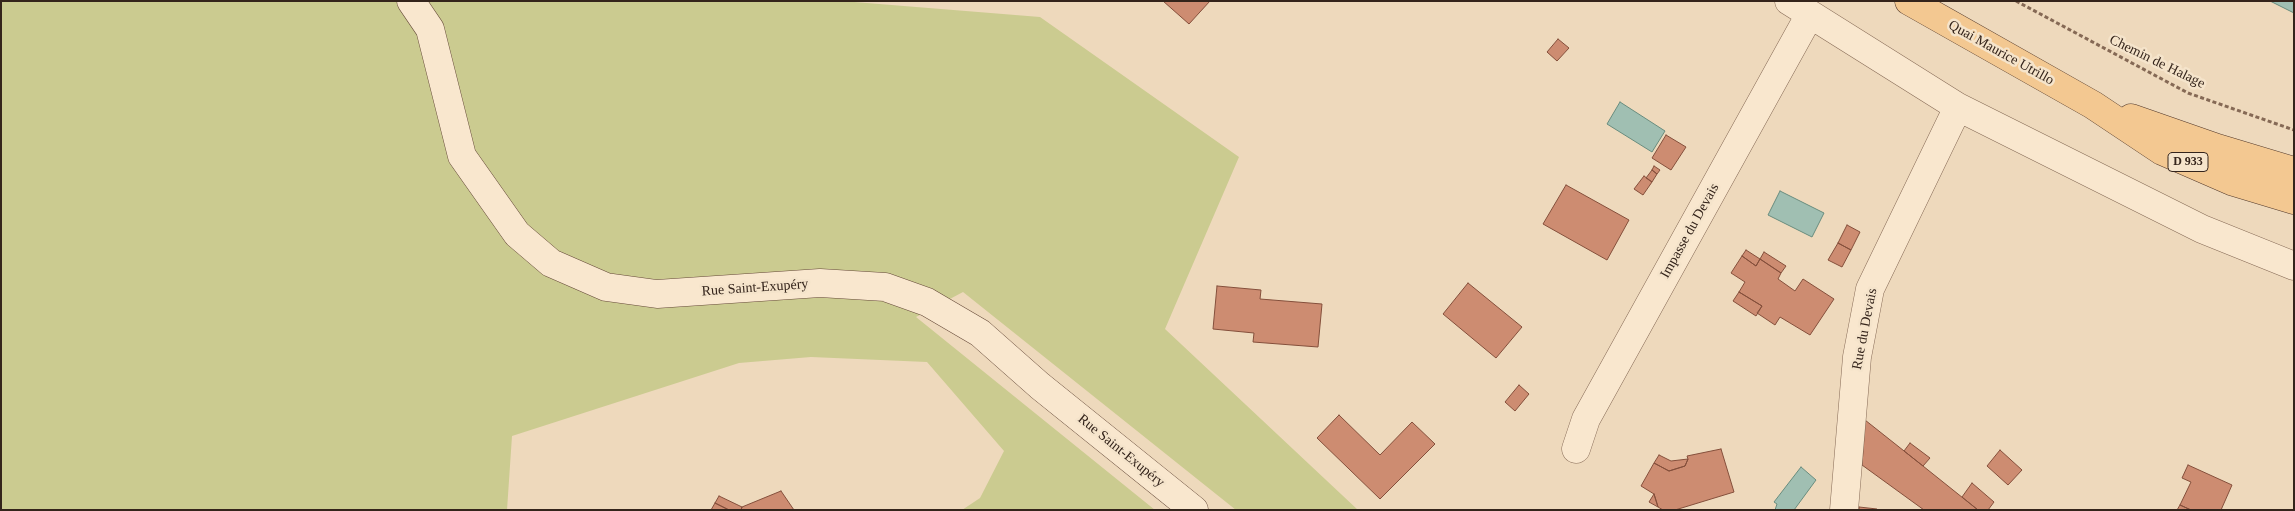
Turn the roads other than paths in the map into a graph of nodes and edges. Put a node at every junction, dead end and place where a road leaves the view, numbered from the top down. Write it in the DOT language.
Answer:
graph roads {
  1 [pos="411,1"];
  2 [pos="1909,1"];
  3 [pos="1799,8"];
  4 [pos="2093,105"];
  5 [pos="1958,107"];
  6 [pos="2294,171"];
  7 [pos="2294,200"];
  8 [pos="2294,266"];
  9 [pos="1576,449"];
  10 [pos="1194,510"];
  11 [pos="1844,510"];
  1 -- 10 [label="street, Rue Saint-Exupéry"];
  2 -- 4 [label="main road, Quai Maurice Utrillo / D 933"];
  3 -- 5 [label="street"];
  3 -- 9 [label="street, Impasse du Devais"];
  4 -- 6 [label="main road, Quai Maurice Utrillo / D 933"];
  4 -- 7 [label="main road, Quai Maurice Utrillo / D 933"];
  5 -- 8 [label="street"];
  5 -- 11 [label="street, Rue du Devais"];
}
